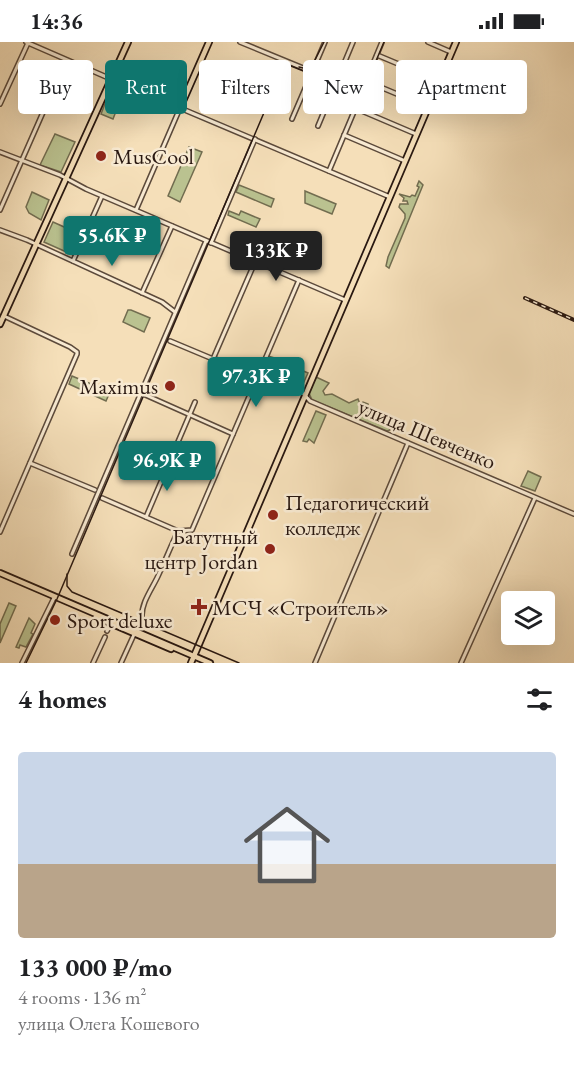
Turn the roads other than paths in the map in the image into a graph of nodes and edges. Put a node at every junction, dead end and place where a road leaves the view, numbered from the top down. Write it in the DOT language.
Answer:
graph roads {
  1 [pos="27,42"];
  2 [pos="128,42"];
  3 [pos="209,42"];
  4 [pos="240,42"];
  5 [pos="325,42"];
  6 [pos="353,42"];
  7 [pos="382,42"];
  8 [pos="428,42"];
  9 [pos="456,42"];
  10 [pos="451,52"];
  11 [pos="377,55"];
  12 [pos="120,60"];
  13 [pos="317,60"];
  14 [pos="346,60"];
  15 [pos="375,60"];
  16 [pos="448,60"];
  17 [pos="396,63"];
  18 [pos="303,67"];
  19 [pos="105,76"];
  20 [pos="303,91"];
  21 [pos="105,92"];
  22 [pos="187,92"];
  23 [pos="0,104"];
  24 [pos="187,111"];
  25 [pos="42,114"];
  26 [pos="177,114"];
  27 [pos="323,114"];
  28 [pos="353,114"];
  29 [pos="369,114"];
  30 [pos="425,114"];
  31 [pos="291,119"];
  32 [pos="318,126"];
  33 [pos="416,134"];
  34 [pos="344,135"];
  35 [pos="255,140"];
  36 [pos="0,152"];
  37 [pos="21,160"];
  38 [pos="405,161"];
  39 [pos="329,171"];
  40 [pos="66,179"];
  41 [pos="102,196"];
  42 [pos="390,196"];
  43 [pos="0,210"];
  44 [pos="136,210"];
  45 [pos="172,226"];
  46 [pos="0,230"];
  47 [pos="206,240"];
  48 [pos="211,243"];
  49 [pos="36,244"];
  50 [pos="73,261"];
  51 [pos="255,261"];
  52 [pos="299,280"];
  53 [pos="142,293"];
  54 [pos="346,300"];
  55 [pos="175,312"];
  56 [pos="4,316"];
  57 [pos="0,324"];
  58 [pos="170,341"];
  59 [pos="213,359"];
  60 [pos="260,373"];
  61 [pos="141,393"];
  62 [pos="305,396"];
  63 [pos="195,402"];
  64 [pos="190,415"];
  65 [pos="233,434"];
  66 [pos="408,443"];
  67 [pos="30,463"];
  68 [pos="95,490"];
  69 [pos="102,498"];
  70 [pos="535,498"];
  71 [pos="574,514"];
  72 [pos="146,516"];
  73 [pos="0,531"];
  74 [pos="178,531"];
  75 [pos="72,554"];
  76 [pos="0,574"];
  77 [pos="54,598"];
  78 [pos="111,623"];
  79 [pos="107,632"];
  80 [pos="135,632"];
  81 [pos="105,637"];
  82 [pos="193,659"];
  83 [pos="22,663"];
  84 [pos="93,663"];
  85 [pos="122,663"];
  86 [pos="203,663"];
  87 [pos="210,663"];
  88 [pos="315,663"];
  89 [pos="461,663"];
  1 -- 19 [label="street"];
  1 -- 23 [label="street"];
  2 -- 12 [label="main road"];
  3 -- 22 [label="main road"];
  4 -- 18 [label="street"];
  5 -- 13 [label="street"];
  6 -- 14 [label="street"];
  7 -- 11 [label="street"];
  8 -- 10 [label="street"];
  9 -- 10 [label="main road"];
  10 -- 16 [label="main road"];
  11 -- 15 [label="street"];
  11 -- 17 [label="street"];
  20 -- 31 [label="street"];
  21 -- 40 [label="main road"];
  24 -- 35 [label="street"];
  25 -- 37 [label="street"];
  26 -- 44 [label="street"];
  27 -- 32 [label="street"];
  28 -- 34 [label="street"];
  29 -- 33 [label="street"];
  30 -- 33 [label="main road"];
  33 -- 38 [label="main road"];
  34 -- 38 [label="street"];
  34 -- 39 [label="street"];
  35 -- 39 [label="street"];
  35 -- 48 [label="street"];
  36 -- 37 [label="street"];
  37 -- 40 [label="street"];
  37 -- 43 [label="street"];
  38 -- 42 [label="main road"];
  39 -- 42 [label="street"];
  40 -- 41 [label="street"];
  40 -- 49 [label="main road"];
  41 -- 44 [label="street"];
  41 -- 50 [label="street"];
  42 -- 54 [label="main road"];
  44 -- 45 [label="street"];
  45 -- 47 [label="street"];
  45 -- 53 [label="street"];
  46 -- 49 [label="street"];
  47 -- 48 [label="street"];
  47 -- 55 [label="street"];
  48 -- 51 [label="street"];
  49 -- 50 [label="street"];
  49 -- 56 [label="main road"];
  50 -- 53 [label="street"];
  51 -- 52 [label="street"];
  51 -- 59 [label="street"];
  52 -- 54 [label="street"];
  52 -- 60 [label="street"];
  53 -- 55 [label="street"];
  54 -- 62 [label="main road"];
  55 -- 61 [label="street"];
  56 -- 57 [label="main road"];
  56 -- 67 [label="street"];
  58 -- 59 [label="street, улица Шевченко"];
  59 -- 60 [label="street, улица Шевченко"];
  60 -- 62 [label="street, улица Шевченко"];
  60 -- 65 [label="street"];
  61 -- 64 [label="street"];
  61 -- 75 [label="street"];
  62 -- 66 [label="street, улица Шевченко"];
  62 -- 82 [label="main road"];
  63 -- 64 [label="street"];
  64 -- 65 [label="street"];
  64 -- 72 [label="street"];
  65 -- 74 [label="street"];
  66 -- 70 [label="street, улица Шевченко"];
  66 -- 88 [label="street"];
  67 -- 68 [label="street"];
  67 -- 73 [label="street"];
  69 -- 72 [label="street"];
  70 -- 71 [label="street, улица Шевченко"];
  70 -- 89 [label="street"];
  72 -- 74 [label="street"];
  74 -- 80 [label="street"];
  76 -- 77 [label="main road"];
  76 -- 80 [label="main road"];
  77 -- 78 [label="main road"];
  77 -- 83 [label="street"];
  78 -- 79 [label="street"];
  78 -- 80 [label="main road"];
  80 -- 82 [label="main road"];
  80 -- 85 [label="street"];
  81 -- 84 [label="street"];
  82 -- 86 [label="main road"];
  82 -- 87 [label="main road"];
}
